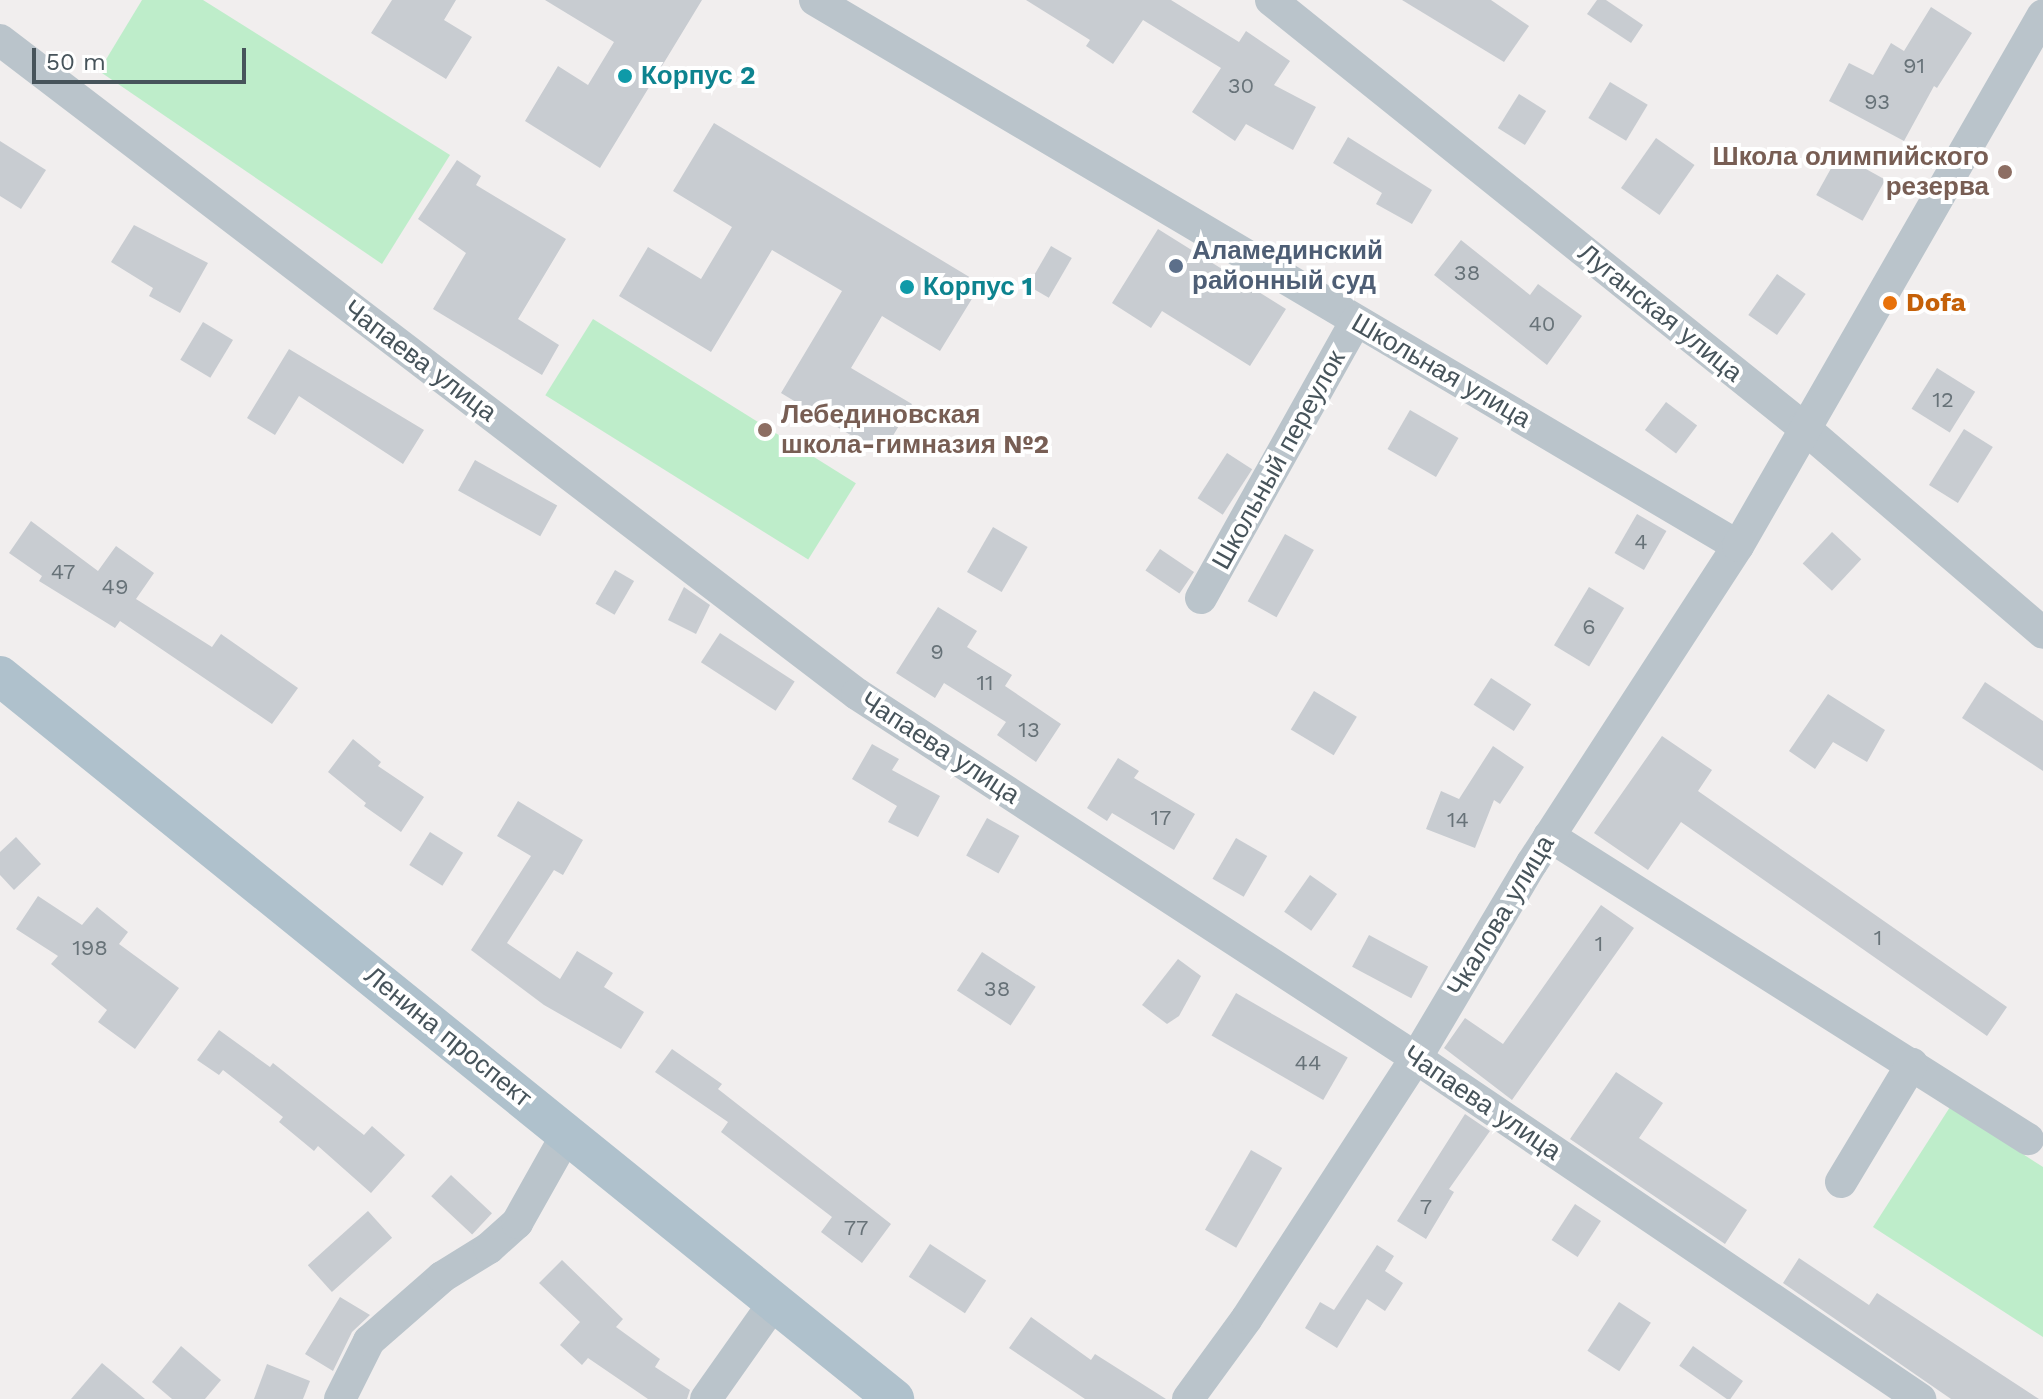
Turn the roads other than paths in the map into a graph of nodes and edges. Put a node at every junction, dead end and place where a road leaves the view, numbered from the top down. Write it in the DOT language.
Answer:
graph roads {
  1 [pos="815,0"];
  2 [pos="1271,0"];
  3 [pos="2043,15"];
  4 [pos="0,40"];
  5 [pos="1356,321"];
  6 [pos="1803,427"];
  7 [pos="1738,546"];
  8 [pos="1201,598"];
  9 [pos="2043,633"];
  10 [pos="0,676"];
  11 [pos="1549,836"];
  12 [pos="1416,1058"];
  13 [pos="1912,1064"];
  14 [pos="567,1134"];
  15 [pos="2028,1139"];
  16 [pos="1841,1182"];
  17 [pos="773,1304"];
  18 [pos="340,1399"];
  19 [pos="706,1399"];
  20 [pos="894,1399"];
  21 [pos="1188,1399"];
  22 [pos="1920,1399"];
  1 -- 5 [label="street, Школьная улица"];
  2 -- 6 [label="street, Луганская улица"];
  3 -- 6 [label="street, Чкалова улица"];
  4 -- 12 [label="street, Чапаева улица"];
  5 -- 7 [label="street, Школьная улица"];
  5 -- 8 [label="street, Школьный переулок"];
  6 -- 7 [label="street, Чкалова улица"];
  6 -- 9 [label="street, Луганская улица"];
  7 -- 11 [label="street, Чкалова улица"];
  10 -- 14 [label="main road, Ленина проспект"];
  11 -- 12 [label="street, Чкалова улица"];
  11 -- 13 [label="street"];
  12 -- 21 [label="street, Чкалова улица"];
  12 -- 22 [label="street, Чапаева улица"];
  13 -- 15 [label="street"];
  13 -- 16 [label="street"];
  14 -- 17 [label="main road, Ленина проспект"];
  14 -- 18 [label="street"];
  17 -- 19 [label="street"];
  17 -- 20 [label="main road, Ленина проспект"];
}
